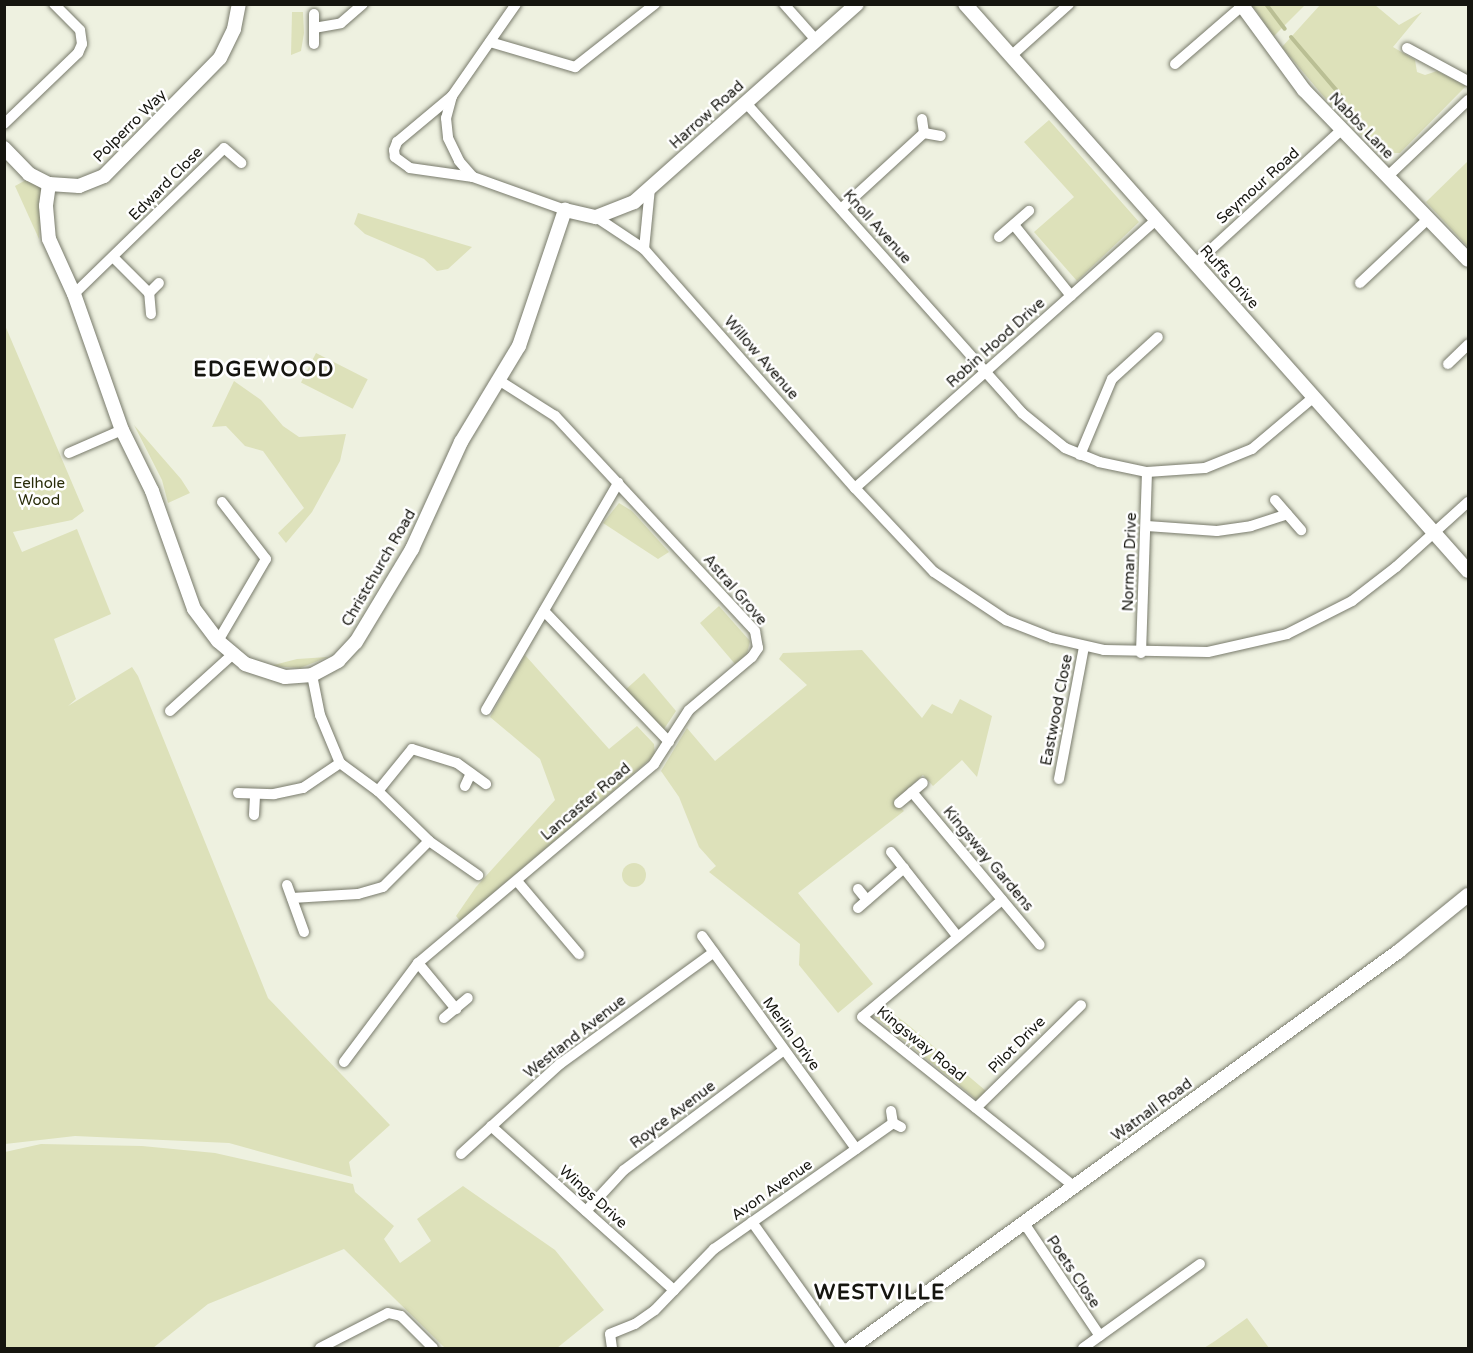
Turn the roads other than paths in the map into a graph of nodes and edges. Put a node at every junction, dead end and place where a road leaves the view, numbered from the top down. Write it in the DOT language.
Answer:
graph roads {
  1 [pos="54,4"];
  2 [pos="239,4"];
  3 [pos="363,4"];
  4 [pos="516,4"];
  5 [pos="655,4"];
  6 [pos="784,4"];
  7 [pos="857,4"];
  8 [pos="965,4"];
  9 [pos="1069,4"];
  10 [pos="1241,5"];
  11 [pos="314,14"];
  12 [pos="314,28"];
  13 [pos="816,40"];
  14 [pos="489,42"];
  15 [pos="314,44"];
  16 [pos="1407,48"];
  17 [pos="1011,56"];
  18 [pos="1428,59"];
  19 [pos="1175,64"];
  20 [pos="1422,71"];
  21 [pos="1468,81"];
  22 [pos="452,96"];
  23 [pos="1468,100"];
  24 [pos="746,103"];
  25 [pos="922,119"];
  26 [pos="4,124"];
  27 [pos="1341,130"];
  28 [pos="924,133"];
  29 [pos="941,136"];
  30 [pos="4,148"];
  31 [pos="241,163"];
  32 [pos="473,177"];
  33 [pos="1387,177"];
  34 [pos="49,184"];
  35 [pos="650,188"];
  36 [pos="841,209"];
  37 [pos="565,210"];
  38 [pos="1029,212"];
  39 [pos="596,217"];
  40 [pos="1428,219"];
  41 [pos="1156,220"];
  42 [pos="1014,225"];
  43 [pos="999,237"];
  44 [pos="644,249"];
  45 [pos="114,258"];
  46 [pos="1468,260"];
  47 [pos="1195,264"];
  48 [pos="159,283"];
  49 [pos="1360,283"];
  50 [pos="149,293"];
  51 [pos="75,294"];
  52 [pos="1071,296"];
  53 [pos="151,314"];
  54 [pos="1158,337"];
  55 [pos="1468,345"];
  56 [pos="1448,364"];
  57 [pos="985,372"];
  58 [pos="500,381"];
  59 [pos="1314,397"];
  60 [pos="122,430"];
  61 [pos="69,453"];
  62 [pos="1080,455"];
  63 [pos="1147,472"];
  64 [pos="618,483"];
  65 [pos="855,488"];
  66 [pos="1275,500"];
  67 [pos="222,502"];
  68 [pos="1468,502"];
  69 [pos="1287,514"];
  70 [pos="1147,526"];
  71 [pos="1301,530"];
  72 [pos="1435,533"];
  73 [pos="1468,571"];
  74 [pos="544,611"];
  75 [pos="218,641"];
  76 [pos="1084,647"];
  77 [pos="1141,653"];
  78 [pos="233,654"];
  79 [pos="312,675"];
  80 [pos="486,710"];
  81 [pos="170,711"];
  82 [pos="669,742"];
  83 [pos="340,763"];
  84 [pos="471,773"];
  85 [pos="1059,779"];
  86 [pos="923,783"];
  87 [pos="486,784"];
  88 [pos="465,786"];
  89 [pos="378,791"];
  90 [pos="912,792"];
  91 [pos="238,793"];
  92 [pos="255,795"];
  93 [pos="899,804"];
  94 [pos="254,815"];
  95 [pos="429,842"];
  96 [pos="891,852"];
  97 [pos="904,868"];
  98 [pos="478,875"];
  99 [pos="517,881"];
  100 [pos="287,885"];
  101 [pos="858,889"];
  102 [pos="1468,895"];
  103 [pos="292,898"];
  104 [pos="867,900"];
  105 [pos="1002,900"];
  106 [pos="858,908"];
  107 [pos="304,932"];
  108 [pos="702,936"];
  109 [pos="958,937"];
  110 [pos="1040,945"];
  111 [pos="714,952"];
  112 [pos="579,954"];
  113 [pos="418,963"];
  114 [pos="468,999"];
  115 [pos="1081,1005"];
  116 [pos="456,1009"];
  117 [pos="444,1018"];
  118 [pos="784,1050"];
  119 [pos="344,1062"];
  120 [pos="976,1108"];
  121 [pos="891,1111"];
  122 [pos="491,1126"];
  123 [pos="856,1149"];
  124 [pos="461,1154"];
  125 [pos="1075,1187"];
  126 [pos="586,1211"];
  127 [pos="752,1222"];
  128 [pos="1024,1223"];
  129 [pos="1200,1264"];
  130 [pos="674,1290"];
  131 [pos="1100,1336"];
  132 [pos="320,1348"];
  133 [pos="433,1348"];
  134 [pos="612,1348"];
  135 [pos="842,1348"];
  136 [pos="851,1348"];
  137 [pos="1083,1348"];
  1 -- 26 [label="street"];
  2 -- 34 [label="street, Polperro Way"];
  3 -- 12 [label="street"];
  4 -- 14 [label="street"];
  5 -- 14 [label="street"];
  6 -- 13 [label="street"];
  7 -- 13 [label="street, Harrow Road"];
  8 -- 17 [label="street, Ruffs Drive"];
  9 -- 17 [label="street"];
  10 -- 19 [label="street"];
  10 -- 27 [label="street, Nabbs Lane"];
  11 -- 12 [label="street"];
  12 -- 15 [label="street"];
  13 -- 24 [label="street, Harrow Road"];
  14 -- 22 [label="street"];
  16 -- 18 [label="street"];
  17 -- 41 [label="street, Ruffs Drive"];
  18 -- 20 [label="street"];
  18 -- 21 [label="street"];
  22 -- 32 [label="street"];
  22 -- 32 [label="street"];
  23 -- 33 [label="street"];
  24 -- 35 [label="street, Harrow Road"];
  24 -- 36 [label="street, Knoll Avenue"];
  25 -- 28 [label="street"];
  27 -- 33 [label="street, Nabbs Lane"];
  27 -- 47 [label="street, Seymour Road"];
  28 -- 29 [label="street"];
  28 -- 36 [label="street"];
  30 -- 34 [label="street, Polperro Way"];
  31 -- 45 [label="street, Edward Close"];
  32 -- 37 [label="street"];
  33 -- 40 [label="street, Nabbs Lane"];
  34 -- 51 [label="street, Christchurch Road"];
  35 -- 39 [label="street, Harrow Road"];
  35 -- 44 [label="street"];
  36 -- 57 [label="street, Knoll Avenue"];
  37 -- 39 [label="street"];
  37 -- 58 [label="street, Christchurch Road"];
  38 -- 42 [label="street"];
  39 -- 44 [label="street, Willow Avenue"];
  40 -- 46 [label="street, Nabbs Lane"];
  40 -- 49 [label="street"];
  41 -- 47 [label="street, Ruffs Drive"];
  41 -- 52 [label="street, Robin Hood Drive"];
  42 -- 43 [label="street"];
  42 -- 52 [label="street"];
  44 -- 65 [label="street, Willow Avenue"];
  45 -- 50 [label="street"];
  45 -- 51 [label="street, Edward Close"];
  47 -- 59 [label="street, Ruffs Drive"];
  48 -- 50 [label="street"];
  50 -- 53 [label="street"];
  51 -- 60 [label="street, Christchurch Road"];
  52 -- 57 [label="street, Robin Hood Drive"];
  54 -- 62 [label="street"];
  55 -- 56 [label="street"];
  57 -- 62 [label="street, Knoll Avenue"];
  57 -- 65 [label="street, Robin Hood Drive"];
  58 -- 64 [label="street, Astral Grove"];
  58 -- 79 [label="street, Christchurch Road"];
  59 -- 63 [label="street, Knoll Avenue"];
  59 -- 72 [label="street, Ruffs Drive"];
  60 -- 61 [label="street"];
  60 -- 75 [label="street, Christchurch Road"];
  62 -- 63 [label="street, Knoll Avenue"];
  63 -- 70 [label="street, Norman Drive"];
  64 -- 74 [label="street"];
  64 -- 82 [label="street, Astral Grove"];
  65 -- 76 [label="street, Willow Avenue"];
  66 -- 69 [label="street"];
  67 -- 75 [label="street"];
  68 -- 72 [label="street, Willow Avenue"];
  69 -- 70 [label="street"];
  69 -- 71 [label="street"];
  70 -- 77 [label="street, Norman Drive"];
  72 -- 73 [label="street, Ruffs Drive"];
  72 -- 77 [label="street, Willow Avenue"];
  74 -- 80 [label="street"];
  74 -- 82 [label="street"];
  75 -- 78 [label="street, Christchurch Road"];
  76 -- 77 [label="street, Willow Avenue"];
  76 -- 85 [label="street, Eastwood Close"];
  78 -- 79 [label="street, Christchurch Road"];
  78 -- 81 [label="street"];
  79 -- 83 [label="street"];
  82 -- 99 [label="street, Lancaster Road"];
  83 -- 89 [label="street"];
  83 -- 92 [label="street"];
  84 -- 87 [label="street"];
  84 -- 88 [label="street"];
  84 -- 89 [label="street"];
  86 -- 90 [label="street"];
  89 -- 95 [label="street"];
  90 -- 93 [label="street"];
  90 -- 105 [label="street, Kingsway Gardens"];
  91 -- 92 [label="street"];
  92 -- 94 [label="street"];
  95 -- 98 [label="street"];
  95 -- 103 [label="street"];
  96 -- 97 [label="street"];
  97 -- 104 [label="street"];
  97 -- 109 [label="street"];
  99 -- 112 [label="street"];
  99 -- 113 [label="street, Lancaster Road"];
  100 -- 103 [label="street"];
  101 -- 104 [label="street"];
  102 -- 125 [label="street, Watnall Road"];
  103 -- 107 [label="street"];
  104 -- 106 [label="street"];
  105 -- 109 [label="street, Kingsway Road"];
  105 -- 110 [label="street, Kingsway Gardens"];
  108 -- 111 [label="street, Merlin Drive"];
  109 -- 120 [label="street, Kingsway Road"];
  111 -- 118 [label="street, Merlin Drive"];
  111 -- 122 [label="street, Westland Avenue"];
  113 -- 116 [label="street"];
  113 -- 119 [label="street, Lancaster Road"];
  114 -- 116 [label="street"];
  115 -- 120 [label="street, Pilot Drive"];
  116 -- 117 [label="street"];
  118 -- 123 [label="street, Merlin Drive"];
  118 -- 126 [label="street, Royce Avenue"];
  120 -- 125 [label="street, Kingsway Road"];
  121 -- 123 [label="street, Avon Avenue"];
  122 -- 124 [label="street, Westland Avenue"];
  122 -- 126 [label="street, Wings Drive"];
  123 -- 127 [label="street, Avon Avenue"];
  125 -- 128 [label="street, Watnall Road"];
  126 -- 130 [label="street, Wings Drive"];
  127 -- 130 [label="street, Avon Avenue"];
  127 -- 135 [label="street"];
  128 -- 131 [label="street, Poets Close"];
  128 -- 136 [label="street, Watnall Road"];
  129 -- 131 [label="street"];
  130 -- 134 [label="street, Avon Avenue"];
  131 -- 137 [label="street"];
  132 -- 133 [label="street"];
}
